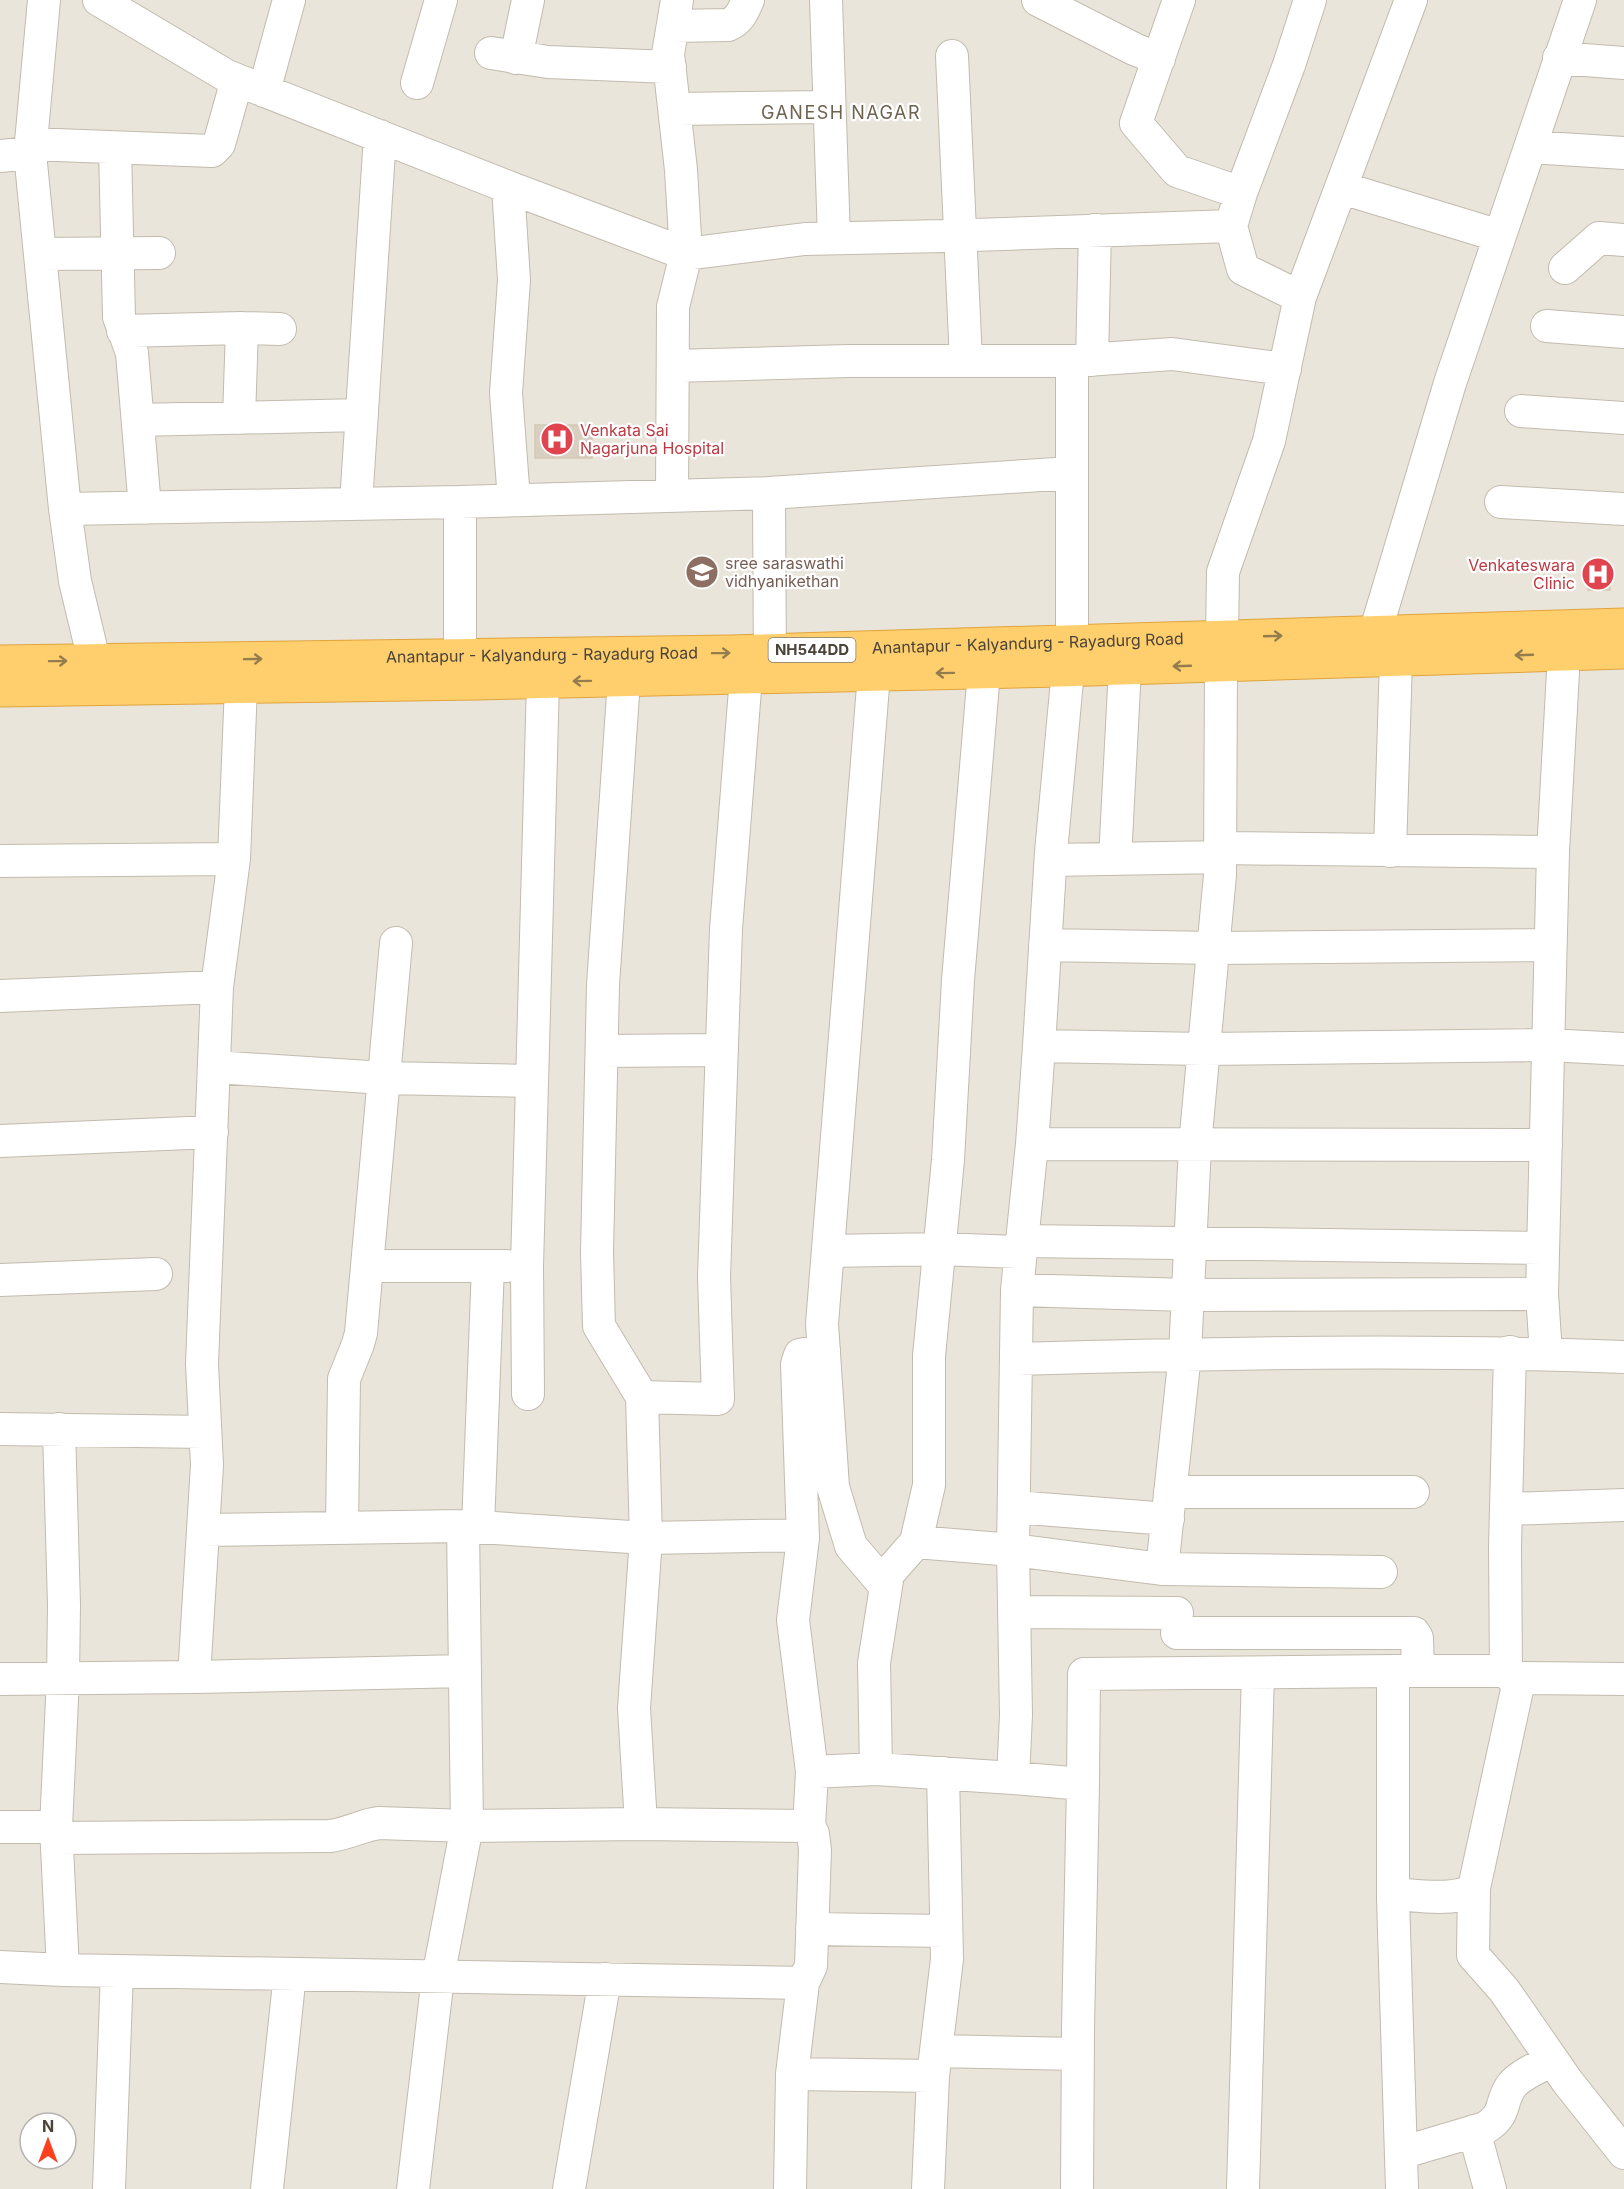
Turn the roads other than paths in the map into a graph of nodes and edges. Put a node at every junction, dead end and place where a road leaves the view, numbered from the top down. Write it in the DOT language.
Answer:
graph roads {
  1 [pos="37,0"];
  2 [pos="44,0"];
  3 [pos="99,0"];
  4 [pos="289,0"];
  5 [pos="441,0"];
  6 [pos="528,0"];
  7 [pos="748,0"];
  8 [pos="826,0"];
  9 [pos="1038,0"];
  10 [pos="1179,0"];
  11 [pos="1310,0"];
  12 [pos="1411,0"];
  13 [pos="1580,0"];
  14 [pos="675,13"];
  15 [pos="952,56"];
  16 [pos="1559,58"];
  17 [pos="1159,59"];
  18 [pos="1624,63"];
  19 [pos="670,67"];
  20 [pos="417,83"];
  21 [pos="251,85"];
  22 [pos="830,107"];
  23 [pos="675,109"];
  24 [pos="380,136"];
  25 [pos="1530,147"];
  26 [pos="115,148"];
  27 [pos="20,151"];
  28 [pos="1624,153"];
  29 [pos="508,187"];
  30 [pos="1342,188"];
  31 [pos="1241,193"];
  32 [pos="1231,226"];
  33 [pos="1095,230"];
  34 [pos="961,236"];
  35 [pos="1500,236"];
  36 [pos="834,238"];
  37 [pos="1624,240"];
  38 [pos="117,253"];
  39 [pos="159,253"];
  40 [pos="40,254"];
  41 [pos="686,254"];
  42 [pos="1565,268"];
  43 [pos="1300,297"];
  44 [pos="1547,326"];
  45 [pos="242,328"];
  46 [pos="280,329"];
  47 [pos="123,331"];
  48 [pos="1624,332"];
  49 [pos="1082,360"];
  50 [pos="966,361"];
  51 [pos="673,366"];
  52 [pos="1285,369"];
  53 [pos="1521,411"];
  54 [pos="362,415"];
  55 [pos="239,418"];
  56 [pos="1624,418"];
  57 [pos="138,420"];
  58 [pos="1071,473"];
  59 [pos="769,493"];
  60 [pos="672,496"];
  61 [pos="514,500"];
  62 [pos="460,502"];
  63 [pos="1501,502"];
  64 [pos="356,503"];
  65 [pos="145,507"];
  66 [pos="65,509"];
  67 [pos="1624,509"];
  68 [pos="1624,626"];
  69 [pos="1375,633"];
  70 [pos="1221,651"];
  71 [pos="1624,652"];
  72 [pos="1564,654"];
  73 [pos="460,656"];
  74 [pos="1070,656"];
  75 [pos="1396,659"];
  76 [pos="0,662"];
  77 [pos="763,668"];
  78 [pos="1125,668"];
  79 [pos="984,672"];
  80 [pos="96,674"];
  81 [pos="874,674"];
  82 [pos="624,680"];
  83 [pos="543,682"];
  84 [pos="242,686"];
  85 [pos="0,690"];
  86 [pos="1390,851"];
  87 [pos="1553,852"];
  88 [pos="1220,853"];
  89 [pos="1115,859"];
  90 [pos="234,860"];
  91 [pos="1051,860"];
  92 [pos="0,861"];
  93 [pos="396,943"];
  94 [pos="1045,945"];
  95 [pos="1550,945"];
  96 [pos="1214,948"];
  97 [pos="217,987"];
  98 [pos="0,996"];
  99 [pos="1548,1045"];
  100 [pos="1038,1046"];
  101 [pos="1204,1049"];
  102 [pos="1624,1049"];
  103 [pos="722,1050"];
  104 [pos="602,1051"];
  105 [pos="215,1067"];
  106 [pos="384,1078"];
  107 [pos="532,1081"];
  108 [pos="212,1132"];
  109 [pos="0,1141"];
  110 [pos="1032,1144"];
  111 [pos="1195,1145"];
  112 [pos="1546,1145"];
  113 [pos="1191,1242"];
  114 [pos="1021,1246"];
  115 [pos="1544,1248"];
  116 [pos="939,1250"];
  117 [pos="828,1251"];
  118 [pos="367,1266"];
  119 [pos="488,1266"];
  120 [pos="527,1266"];
  121 [pos="156,1274"];
  122 [pos="0,1280"];
  123 [pos="1017,1290"];
  124 [pos="1542,1294"];
  125 [pos="1188,1295"];
  126 [pos="824,1350"];
  127 [pos="1510,1352"];
  128 [pos="1185,1354"];
  129 [pos="1546,1354"];
  130 [pos="1624,1357"];
  131 [pos="1016,1359"];
  132 [pos="528,1394"];
  133 [pos="642,1397"];
  134 [pos="0,1429"];
  135 [pos="59,1429"];
  136 [pos="205,1432"];
  137 [pos="1413,1492"];
  138 [pos="1169,1505"];
  139 [pos="1624,1505"];
  140 [pos="1014,1507"];
  141 [pos="1506,1509"];
  142 [pos="342,1526"];
  143 [pos="471,1526"];
  144 [pos="203,1530"];
  145 [pos="646,1538"];
  146 [pos="803,1538"];
  147 [pos="916,1542"];
  148 [pos="1013,1550"];
  149 [pos="1170,1569"];
  150 [pos="1381,1572"];
  151 [pos="886,1587"];
  152 [pos="1014,1612"];
  153 [pos="1177,1623"];
  154 [pos="465,1671"];
  155 [pos="1406,1671"];
  156 [pos="1176,1673"];
  157 [pos="1257,1673"];
  158 [pos="1510,1674"];
  159 [pos="194,1677"];
  160 [pos="63,1678"];
  161 [pos="0,1679"];
  162 [pos="1624,1679"];
  163 [pos="876,1768"];
  164 [pos="812,1772"];
  165 [pos="943,1773"];
  166 [pos="1013,1778"];
  167 [pos="1083,1784"];
  168 [pos="641,1824"];
  169 [pos="467,1826"];
  170 [pos="809,1826"];
  171 [pos="0,1827"];
  172 [pos="56,1832"];
  173 [pos="1474,1888"];
  174 [pos="1394,1894"];
  175 [pos="812,1929"];
  176 [pos="946,1931"];
  177 [pos="0,1967"];
  178 [pos="63,1970"];
  179 [pos="117,1971"];
  180 [pos="290,1974"];
  181 [pos="438,1977"];
  182 [pos="605,1979"];
  183 [pos="803,1983"];
  184 [pos="1078,2054"];
  185 [pos="1552,2060"];
  186 [pos="935,2063"];
  187 [pos="792,2074"];
  188 [pos="1474,2131"];
  189 [pos="1401,2153"];
  190 [pos="1624,2153"];
  191 [pos="109,2189"];
  192 [pos="267,2189"];
  193 [pos="413,2189"];
  194 [pos="569,2189"];
  195 [pos="790,2189"];
  196 [pos="928,2189"];
  197 [pos="1077,2189"];
  198 [pos="1243,2189"];
  199 [pos="1402,2189"];
  200 [pos="1490,2189"];
  1 -- 2 [label="street"];
  2 -- 27 [label="street"];
  3 -- 21 [label="street"];
  4 -- 21 [label="street"];
  5 -- 20 [label="street"];
  6 -- 19 [label="street"];
  7 -- 14 [label="street"];
  8 -- 22 [label="street"];
  9 -- 17 [label="street"];
  10 -- 17 [label="street"];
  11 -- 31 [label="street"];
  12 -- 30 [label="street"];
  13 -- 16 [label="street"];
  14 -- 19 [label="street"];
  15 -- 34 [label="street"];
  16 -- 18 [label="street"];
  16 -- 25 [label="street"];
  17 -- 31 [label="street"];
  19 -- 23 [label="street"];
  21 -- 24 [label="street"];
  21 -- 26 [label="street"];
  22 -- 23 [label="street"];
  22 -- 36 [label="street"];
  23 -- 41 [label="street"];
  24 -- 29 [label="street"];
  24 -- 54 [label="street"];
  25 -- 28 [label="street"];
  25 -- 35 [label="street"];
  26 -- 27 [label="street"];
  26 -- 38 [label="street"];
  27 -- 40 [label="street"];
  29 -- 41 [label="street"];
  29 -- 61 [label="street"];
  30 -- 35 [label="street"];
  30 -- 43 [label="street"];
  31 -- 32 [label="street"];
  32 -- 33 [label="street"];
  32 -- 43 [label="street"];
  33 -- 34 [label="street"];
  33 -- 49 [label="street"];
  34 -- 36 [label="street"];
  34 -- 50 [label="street"];
  35 -- 69 [label="street"];
  36 -- 41 [label="street"];
  37 -- 42 [label="street"];
  38 -- 39 [label="street"];
  38 -- 40 [label="street"];
  38 -- 47 [label="street"];
  40 -- 66 [label="street"];
  41 -- 51 [label="street"];
  43 -- 52 [label="street"];
  44 -- 48 [label="street"];
  45 -- 46 [label="street"];
  45 -- 47 [label="street"];
  45 -- 55 [label="street"];
  47 -- 57 [label="street"];
  49 -- 50 [label="street"];
  49 -- 52 [label="street"];
  49 -- 58 [label="street"];
  50 -- 51 [label="street"];
  51 -- 60 [label="street"];
  52 -- 70 [label="street"];
  53 -- 56 [label="street"];
  54 -- 55 [label="street"];
  54 -- 64 [label="street"];
  55 -- 57 [label="street"];
  57 -- 65 [label="street"];
  58 -- 59 [label="street"];
  58 -- 74 [label="street"];
  59 -- 60 [label="street"];
  59 -- 77 [label="street"];
  60 -- 61 [label="street"];
  61 -- 62 [label="street"];
  62 -- 64 [label="street"];
  62 -- 73 [label="street"];
  63 -- 67 [label="street"];
  64 -- 65 [label="street"];
  65 -- 66 [label="street"];
  66 -- 80 [label="street"];
  68 -- 69 [label="highway, Anantapur - Kalyandurg - Rayadurg Road / NH544DD"];
  70 -- 69 [label="highway, Anantapur - Kalyandurg - Rayadurg Road / NH544DD, one-way"];
  70 -- 74 [label="highway, Anantapur - Kalyandurg - Rayadurg Road / NH544DD"];
  70 -- 75 [label="highway, Anantapur - Kalyandurg - Rayadurg Road / NH544DD"];
  70 -- 78 [label="highway, Anantapur - Kalyandurg - Rayadurg Road / NH544DD, one-way"];
  70 -- 88 [label="street"];
  71 -- 72 [label="highway, Anantapur - Kalyandurg - Rayadurg Road / NH544DD"];
  72 -- 75 [label="highway, Anantapur - Kalyandurg - Rayadurg Road / NH544DD, one-way"];
  72 -- 87 [label="street"];
  73 -- 77 [label="highway, Anantapur - Kalyandurg - Rayadurg Road / NH544DD, one-way"];
  80 -- 73 [label="highway, Anantapur - Kalyandurg - Rayadurg Road / NH544DD, one-way"];
  74 -- 77 [label="highway, Anantapur - Kalyandurg - Rayadurg Road / NH544DD"];
  74 -- 78 [label="highway, Anantapur - Kalyandurg - Rayadurg Road / NH544DD"];
  74 -- 79 [label="highway, Anantapur - Kalyandurg - Rayadurg Road / NH544DD"];
  74 -- 91 [label="street"];
  75 -- 86 [label="street"];
  76 -- 80 [label="highway, Anantapur - Kalyandurg - Rayadurg Road / NH544DD, one-way"];
  77 -- 81 [label="highway, Anantapur - Kalyandurg - Rayadurg Road / NH544DD"];
  77 -- 82 [label="highway, Anantapur - Kalyandurg - Rayadurg Road / NH544DD"];
  77 -- 103 [label="street"];
  78 -- 89 [label="street"];
  79 -- 81 [label="highway, Anantapur - Kalyandurg - Rayadurg Road / NH544DD, one-way"];
  79 -- 116 [label="street"];
  80 -- 84 [label="highway, Anantapur - Kalyandurg - Rayadurg Road / NH544DD"];
  80 -- 85 [label="highway, Anantapur - Kalyandurg - Rayadurg Road / NH544DD"];
  81 -- 117 [label="street"];
  82 -- 83 [label="highway, Anantapur - Kalyandurg - Rayadurg Road / NH544DD, one-way"];
  82 -- 104 [label="street"];
  83 -- 84 [label="highway, Anantapur - Kalyandurg - Rayadurg Road / NH544DD"];
  83 -- 107 [label="street"];
  84 -- 90 [label="street"];
  86 -- 87 [label="street"];
  86 -- 88 [label="street"];
  87 -- 95 [label="street"];
  88 -- 89 [label="street"];
  88 -- 96 [label="street"];
  89 -- 91 [label="street"];
  90 -- 92 [label="street"];
  90 -- 97 [label="street"];
  91 -- 94 [label="street"];
  93 -- 106 [label="street"];
  94 -- 96 [label="street"];
  94 -- 100 [label="street"];
  95 -- 96 [label="street"];
  95 -- 99 [label="street"];
  96 -- 101 [label="street"];
  97 -- 98 [label="street"];
  97 -- 105 [label="street"];
  99 -- 101 [label="street"];
  99 -- 102 [label="street"];
  99 -- 112 [label="street"];
  100 -- 101 [label="street"];
  100 -- 110 [label="street"];
  101 -- 111 [label="street"];
  103 -- 104 [label="street"];
  103 -- 133 [label="street"];
  104 -- 133 [label="street"];
  105 -- 106 [label="street"];
  105 -- 108 [label="street"];
  106 -- 107 [label="street"];
  106 -- 118 [label="street"];
  107 -- 120 [label="street"];
  108 -- 109 [label="street"];
  108 -- 136 [label="street"];
  110 -- 111 [label="street"];
  110 -- 114 [label="street"];
  111 -- 112 [label="street"];
  111 -- 113 [label="street"];
  112 -- 115 [label="street"];
  113 -- 114 [label="street"];
  113 -- 115 [label="street"];
  113 -- 125 [label="street"];
  114 -- 116 [label="street"];
  114 -- 123 [label="street"];
  115 -- 124 [label="street"];
  116 -- 117 [label="street"];
  116 -- 147 [label="street"];
  117 -- 126 [label="street"];
  118 -- 119 [label="street"];
  118 -- 142 [label="street"];
  119 -- 120 [label="street"];
  119 -- 143 [label="street"];
  120 -- 132 [label="street"];
  121 -- 122 [label="street"];
  123 -- 125 [label="street"];
  123 -- 131 [label="street"];
  124 -- 125 [label="street"];
  124 -- 129 [label="street"];
  125 -- 128 [label="street"];
  126 -- 146 [label="street"];
  126 -- 151 [label="street"];
  127 -- 128 [label="street"];
  127 -- 129 [label="street"];
  127 -- 141 [label="street"];
  128 -- 131 [label="street"];
  128 -- 138 [label="street"];
  129 -- 130 [label="street"];
  131 -- 140 [label="street"];
  133 -- 145 [label="street"];
  134 -- 135 [label="street"];
  135 -- 136 [label="street"];
  135 -- 160 [label="street"];
  136 -- 144 [label="street"];
  137 -- 138 [label="street"];
  138 -- 140 [label="street"];
  138 -- 149 [label="street"];
  139 -- 141 [label="street"];
  140 -- 148 [label="street"];
  141 -- 158 [label="street"];
  142 -- 143 [label="street"];
  142 -- 144 [label="street"];
  143 -- 145 [label="street"];
  143 -- 154 [label="street"];
  144 -- 159 [label="street"];
  145 -- 146 [label="street"];
  145 -- 168 [label="street"];
  146 -- 164 [label="street"];
  147 -- 148 [label="street"];
  147 -- 151 [label="street"];
  148 -- 149 [label="street"];
  148 -- 152 [label="street"];
  149 -- 150 [label="street"];
  149 -- 153 [label="street"];
  151 -- 163 [label="street"];
  152 -- 153 [label="street"];
  152 -- 166 [label="street"];
  153 -- 155 [label="street"];
  153 -- 156 [label="street"];
  154 -- 159 [label="street"];
  154 -- 169 [label="street"];
  155 -- 157 [label="street"];
  155 -- 158 [label="street"];
  155 -- 174 [label="street"];
  156 -- 157 [label="street"];
  156 -- 167 [label="street"];
  157 -- 198 [label="street"];
  158 -- 162 [label="street"];
  158 -- 173 [label="street"];
  159 -- 160 [label="street"];
  160 -- 161 [label="street"];
  160 -- 172 [label="street"];
  163 -- 164 [label="street"];
  163 -- 165 [label="street"];
  164 -- 170 [label="street"];
  165 -- 166 [label="street"];
  165 -- 176 [label="street"];
  166 -- 167 [label="street"];
  167 -- 184 [label="street"];
  168 -- 169 [label="street"];
  168 -- 170 [label="street"];
  169 -- 172 [label="street"];
  169 -- 181 [label="street"];
  170 -- 175 [label="street"];
  171 -- 172 [label="street"];
  172 -- 178 [label="street"];
  173 -- 174 [label="street"];
  173 -- 185 [label="street"];
  174 -- 189 [label="street"];
  175 -- 176 [label="street"];
  175 -- 183 [label="street"];
  176 -- 186 [label="street"];
  177 -- 178 [label="street"];
  178 -- 179 [label="street"];
  179 -- 180 [label="street"];
  179 -- 191 [label="street"];
  180 -- 181 [label="street"];
  180 -- 192 [label="street"];
  181 -- 182 [label="street"];
  181 -- 193 [label="street"];
  182 -- 183 [label="street"];
  182 -- 194 [label="street"];
  183 -- 187 [label="street"];
  184 -- 186 [label="street"];
  184 -- 197 [label="street"];
  185 -- 188 [label="street"];
  185 -- 190 [label="street"];
  186 -- 187 [label="street"];
  186 -- 196 [label="street"];
  187 -- 195 [label="street"];
  188 -- 189 [label="street"];
  188 -- 200 [label="street"];
  189 -- 199 [label="street"];
}
